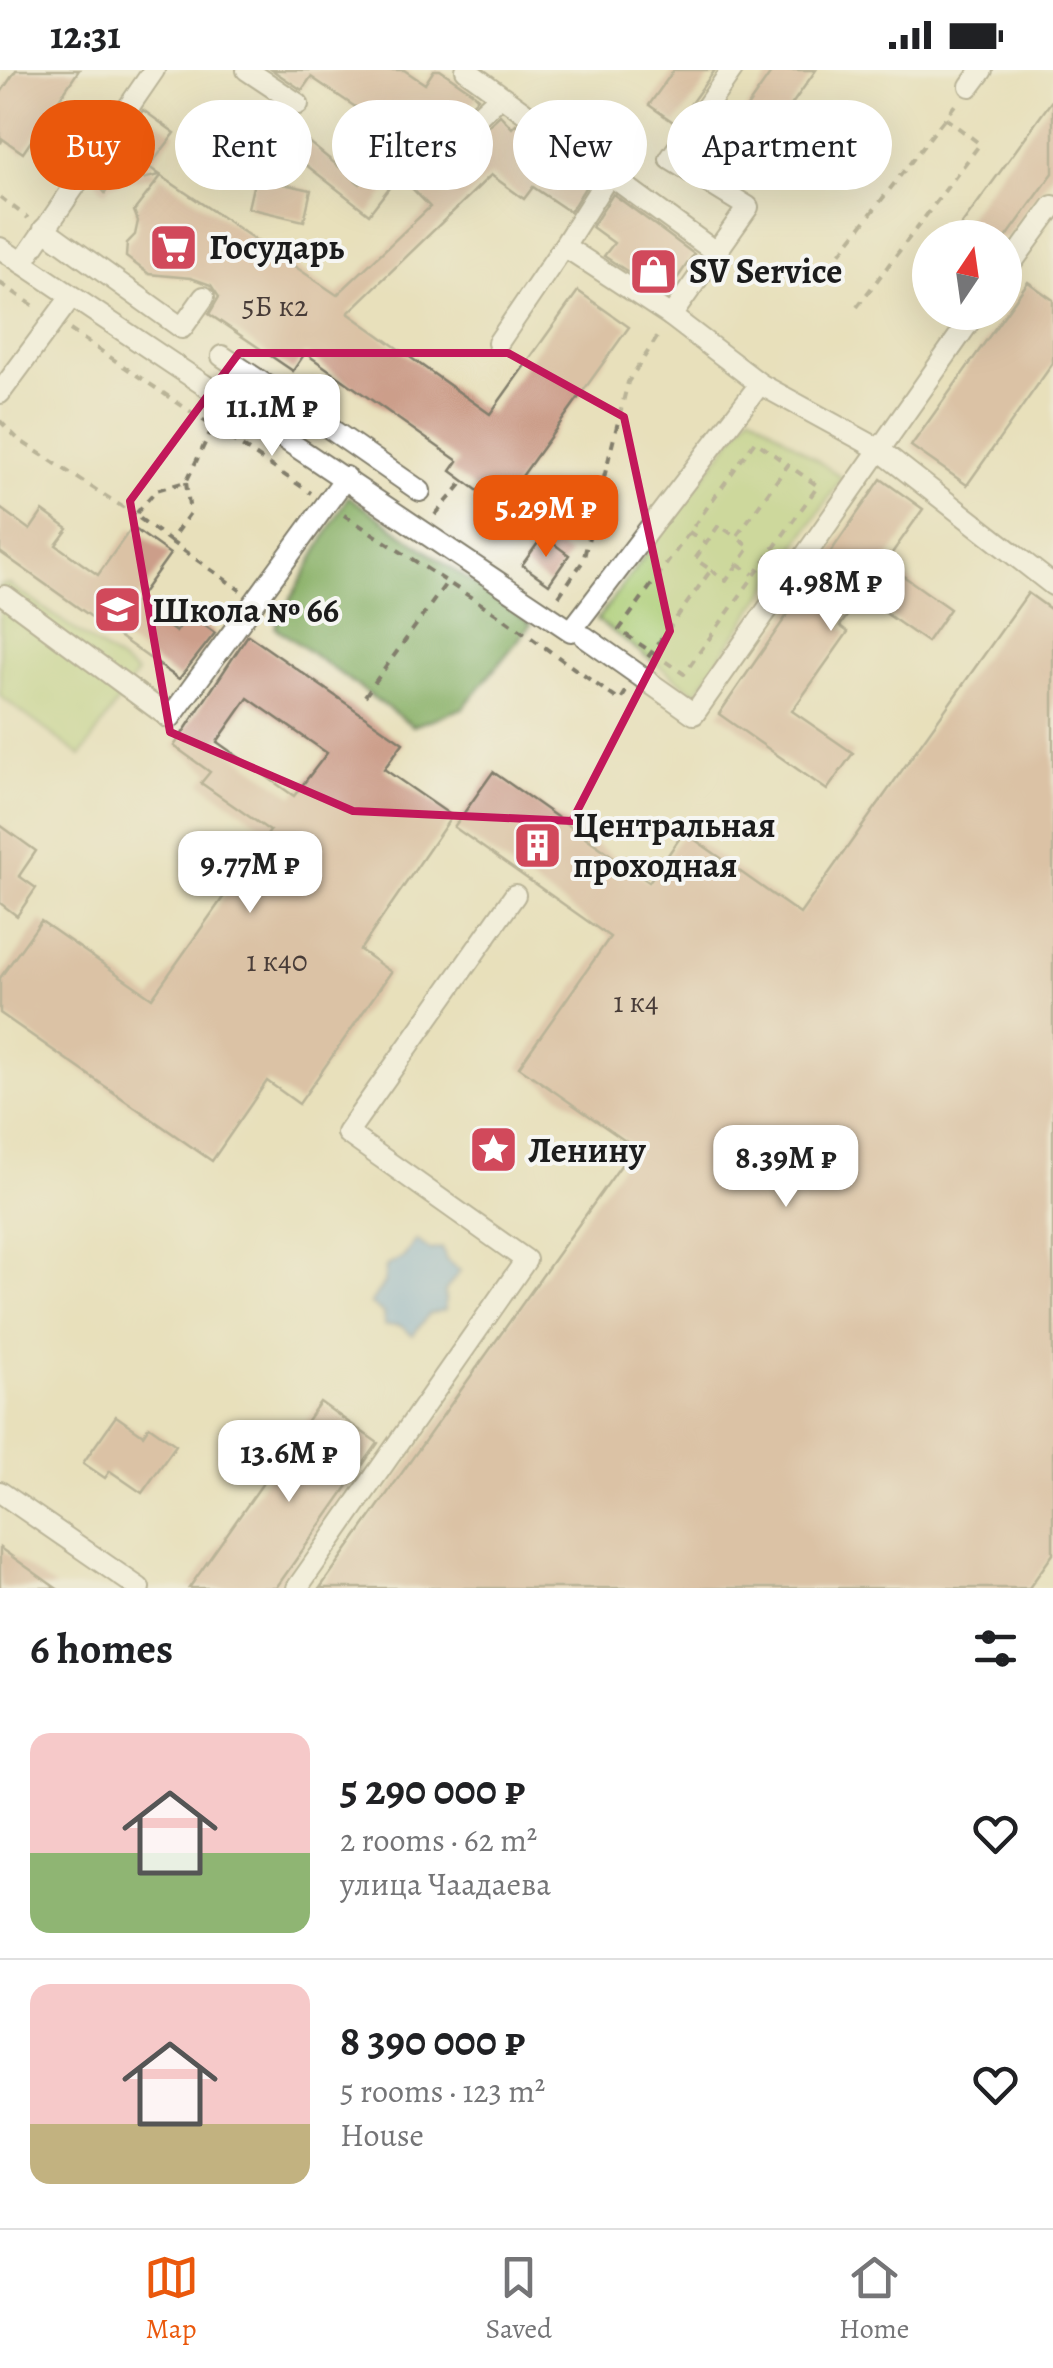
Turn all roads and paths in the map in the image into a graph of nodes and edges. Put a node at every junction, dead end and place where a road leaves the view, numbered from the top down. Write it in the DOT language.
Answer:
graph roads {
  1 [pos="154,70"];
  2 [pos="247,70"];
  3 [pos="466,70"];
  4 [pos="732,70"];
  5 [pos="976,78"];
  6 [pos="499,97"];
  7 [pos="292,100"];
  8 [pos="493,103"];
  9 [pos="513,107"];
  10 [pos="945,118"];
  11 [pos="599,190"];
  12 [pos="629,190"];
  13 [pos="0,196"];
  14 [pos="1053,206"];
  15 [pos="44,229"];
  16 [pos="564,246"];
  17 [pos="0,248"];
  18 [pos="1022,249"];
  19 [pos="718,254"];
  20 [pos="22,263"];
  21 [pos="820,278"];
  22 [pos="204,296"];
  23 [pos="71,298"];
  24 [pos="857,307"];
  25 [pos="670,316"];
  26 [pos="963,330"];
  27 [pos="498,344"];
  28 [pos="222,356"];
  29 [pos="333,371"];
  30 [pos="760,384"];
  31 [pos="0,393"];
  32 [pos="299,407"];
  33 [pos="0,421"];
  34 [pos="213,427"];
  35 [pos="281,435"];
  36 [pos="877,448"];
  37 [pos="788,465"];
  38 [pos="346,477"];
  39 [pos="464,481"];
  40 [pos="186,482"];
  41 [pos="420,491"];
  42 [pos="135,515"];
  43 [pos="432,519"];
  44 [pos="690,532"];
  45 [pos="736,538"];
  46 [pos="170,541"];
  47 [pos="706,543"];
  48 [pos="738,564"];
  49 [pos="710,570"];
  50 [pos="753,574"];
  51 [pos="447,582"];
  52 [pos="1053,584"];
  53 [pos="5,596"];
  54 [pos="255,601"];
  55 [pos="556,601"];
  56 [pos="578,634"];
  57 [pos="651,653"];
  58 [pos="364,696"];
  59 [pos="515,895"];
  60 [pos="0,1492"];
  61 [pos="139,1588"];
  62 [pos="297,1588"];
  1 -- 15 [label="street"];
  2 -- 7 [label="street"];
  3 -- 6 [label="street"];
  4 -- 19 [label="street"];
  5 -- 10 [label="path"];
  6 -- 8 [label="street"];
  6 -- 9 [label="street"];
  10 -- 21 [label="path"];
  10 -- 24 [label="path"];
  11 -- 16 [label="street"];
  12 -- 19 [label="street"];
  13 -- 15 [label="path"];
  14 -- 18 [label="street"];
  15 -- 20 [label="street"];
  15 -- 22 [label="street"];
  16 -- 25 [label="street"];
  16 -- 27 [label="street"];
  17 -- 20 [label="street"];
  19 -- 25 [label="street"];
  20 -- 23 [label="street"];
  23 -- 31 [label="street"];
  23 -- 35 [label="street"];
  25 -- 30 [label="street"];
  25 -- 55 [label="path"];
  26 -- 36 [label="street"];
  28 -- 32 [label="street"];
  29 -- 32 [label="path"];
  30 -- 36 [label="street"];
  30 -- 56 [label="street"];
  32 -- 35 [label="street"];
  32 -- 41 [label="street"];
  33 -- 42 [label="path"];
  34 -- 40 [label="path"];
  35 -- 38 [label="street"];
  36 -- 52 [label="street"];
  36 -- 56 [label="street"];
  37 -- 44 [label="path"];
  37 -- 45 [label="path"];
  37 -- 50 [label="path"];
  38 -- 54 [label="street"];
  38 -- 56 [label="street"];
  39 -- 43 [label="path"];
  40 -- 42 [label="path"];
  40 -- 46 [label="path"];
  42 -- 46 [label="path"];
  44 -- 47 [label="path"];
  44 -- 57 [label="path"];
  45 -- 47 [label="path"];
  45 -- 48 [label="path"];
  46 -- 54 [label="path"];
  47 -- 49 [label="path"];
  48 -- 49 [label="path"];
  48 -- 50 [label="path"];
  49 -- 57 [label="path"];
  50 -- 57 [label="path"];
  51 -- 58 [label="path"];
  53 -- 54 [label="street"];
  59 -- 62 [label="street"];
  60 -- 61 [label="street"];
}
